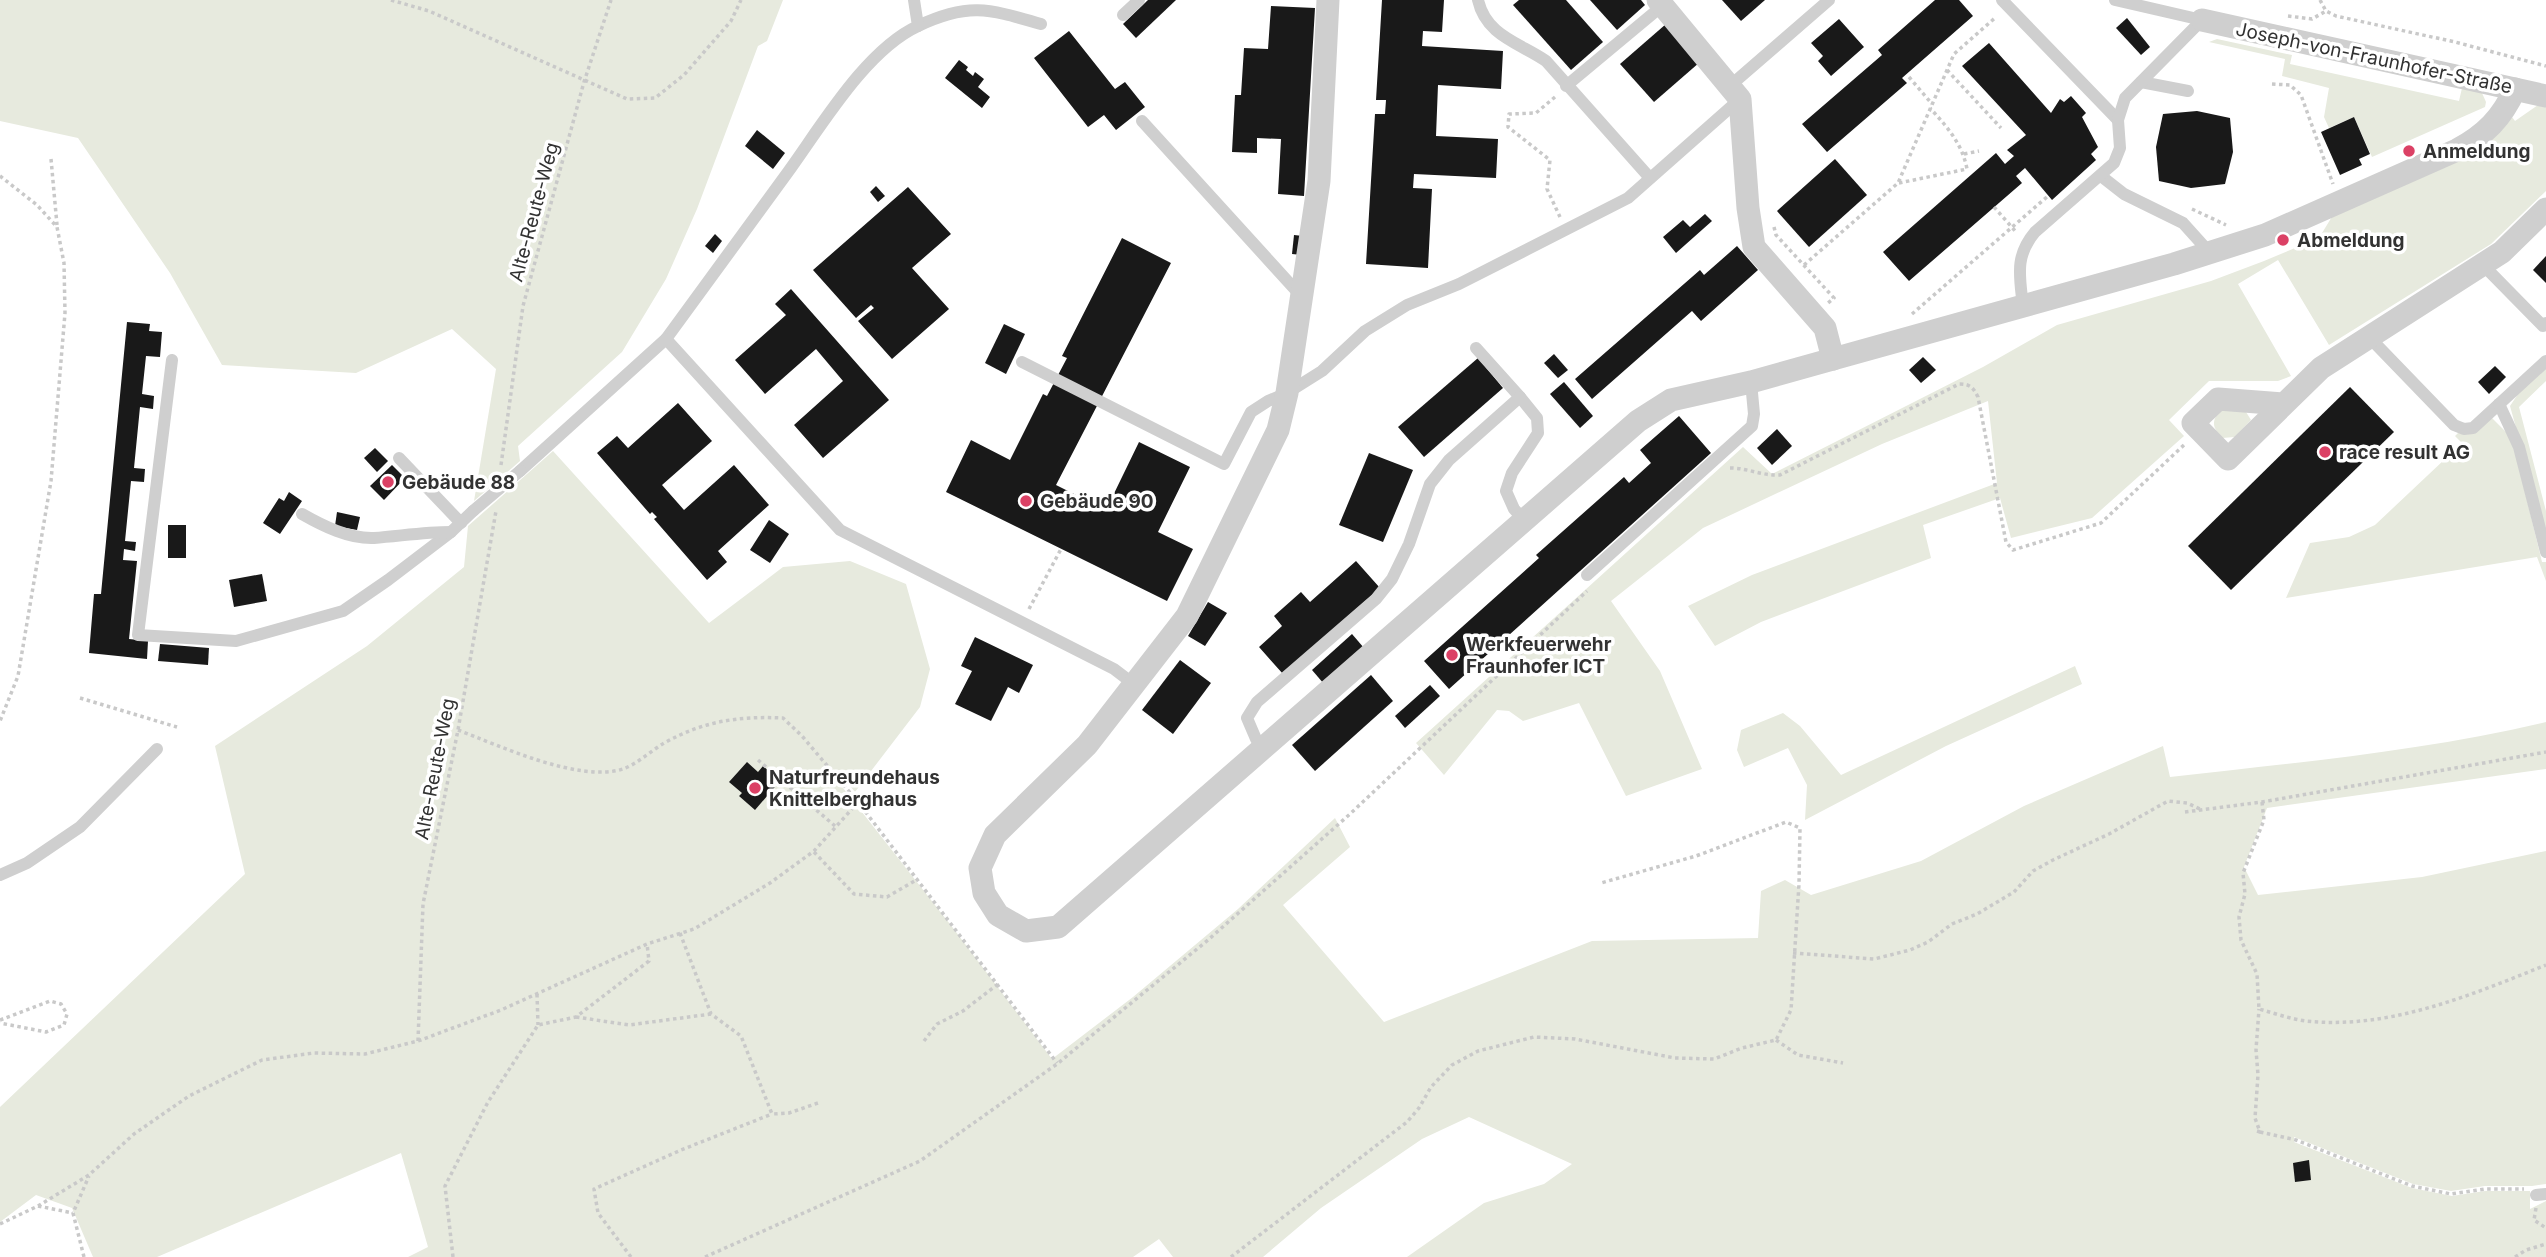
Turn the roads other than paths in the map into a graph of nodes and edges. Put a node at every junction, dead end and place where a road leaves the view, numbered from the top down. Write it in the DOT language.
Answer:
graph roads {
  1 [pos="914,0"];
  2 [pos="1139,0"];
  3 [pos="1328,0"];
  4 [pos="1478,0"];
  5 [pos="1829,0"];
  6 [pos="2115,0"];
  7 [pos="1660,3"];
  8 [pos="2005,3"];
  9 [pos="1124,15"];
  10 [pos="2202,20"];
  11 [pos="1041,24"];
  12 [pos="918,26"];
  13 [pos="2141,82"];
  14 [pos="1566,86"];
  15 [pos="2515,89"];
  16 [pos="2188,91"];
  17 [pos="1735,92"];
  18 [pos="2546,96"];
  19 [pos="2118,120"];
  20 [pos="1142,121"];
  21 [pos="2101,176"];
  22 [pos="1650,178"];
  23 [pos="2546,209"];
  24 [pos="2210,253"];
  25 [pos="2483,265"];
  26 [pos="1302,297"];
  27 [pos="2023,307"];
  28 [pos="2546,323"];
  29 [pos="2368,336"];
  30 [pos="666,340"];
  31 [pos="1476,348"];
  32 [pos="1833,359"];
  33 [pos="172,360"];
  34 [pos="2546,361"];
  35 [pos="1022,362"];
  36 [pos="1751,382"];
  37 [pos="1287,393"];
  38 [pos="1520,397"];
  39 [pos="2283,404"];
  40 [pos="2499,404"];
  41 [pos="399,458"];
  42 [pos="302,514"];
  43 [pos="1524,520"];
  44 [pos="456,528"];
  45 [pos="2546,552"];
  46 [pos="1590,580"];
  47 [pos="1135,685"];
  48 [pos="157,749"];
  49 [pos="1264,749"];
  50 [pos="0,875"];
  1 -- 12 [label="lane"];
  2 -- 9 [label="lane"];
  3 -- 26 [label="street"];
  4 -- 14 [label="lane"];
  5 -- 17 [label="lane"];
  6 -- 10 [label="lane, Joseph-von-Fraunhofer-Straße"];
  7 -- 14 [label="lane"];
  7 -- 17 [label="street"];
  8 -- 19 [label="lane"];
  10 -- 13 [label="lane"];
  10 -- 15 [label="street, Joseph-von-Fraunhofer-Straße"];
  11 -- 12 [label="lane"];
  12 -- 30 [label="lane"];
  13 -- 16 [label="lane"];
  13 -- 19 [label="lane"];
  14 -- 22 [label="lane"];
  15 -- 18 [label="street, Joseph-von-Fraunhofer-Straße"];
  15 -- 24 [label="street"];
  17 -- 22 [label="lane"];
  17 -- 32 [label="street"];
  19 -- 21 [label="lane"];
  20 -- 26 [label="lane"];
  21 -- 24 [label="lane"];
  21 -- 27 [label="lane"];
  22 -- 37 [label="lane"];
  23 -- 25 [label="street"];
  24 -- 27 [label="street"];
  25 -- 28 [label="lane"];
  25 -- 29 [label="street"];
  26 -- 37 [label="street"];
  27 -- 32 [label="street"];
  29 -- 39 [label="street"];
  29 -- 40 [label="lane"];
  30 -- 44 [label="lane, bridge"];
  30 -- 47 [label="lane"];
  31 -- 38 [label="lane"];
  32 -- 36 [label="street"];
  33 -- 44 [label="lane"];
  34 -- 40 [label="lane"];
  35 -- 37 [label="lane"];
  36 -- 43 [label="street"];
  36 -- 46 [label="lane"];
  37 -- 47 [label="street"];
  38 -- 43 [label="lane"];
  38 -- 49 [label="lane"];
  39 -- 39 [label="street"];
  40 -- 45 [label="lane"];
  41 -- 44 [label="lane"];
  42 -- 44 [label="lane"];
  43 -- 49 [label="street"];
  47 -- 49 [label="street"];
  48 -- 50 [label="lane"];
}
